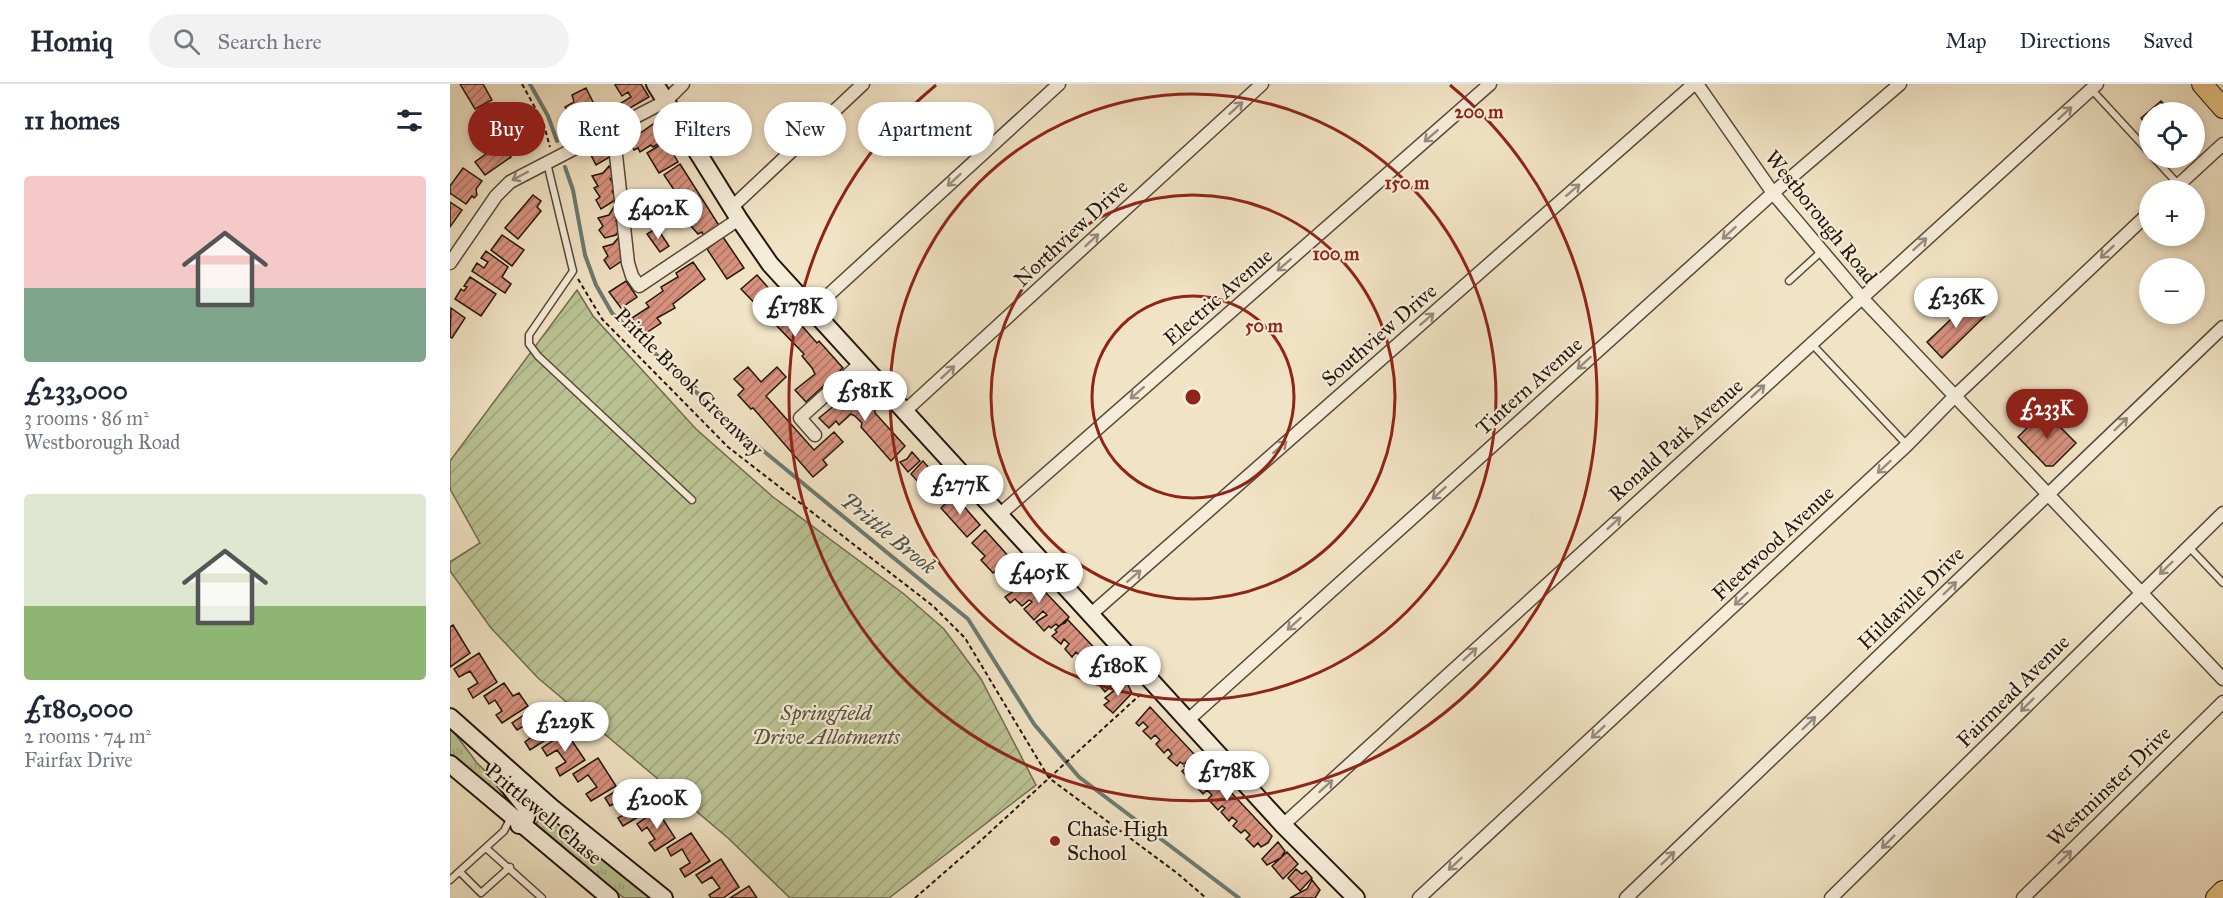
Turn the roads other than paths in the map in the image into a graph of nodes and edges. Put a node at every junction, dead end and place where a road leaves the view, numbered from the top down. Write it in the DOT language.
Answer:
graph roads {
  1 [pos="655,84"];
  2 [pos="683,84"];
  3 [pos="863,84"];
  4 [pos="1059,84"];
  5 [pos="1263,84"];
  6 [pos="1490,84"];
  7 [pos="1695,84"];
  8 [pos="1900,84"];
  9 [pos="2202,84"];
  10 [pos="2095,87"];
  11 [pos="666,101"];
  12 [pos="2223,108"];
  13 [pos="641,114"];
  14 [pos="2139,140"];
  15 [pos="2223,144"];
  16 [pos="559,156"];
  17 [pos="616,156"];
  18 [pos="547,162"];
  19 [pos="2185,180"];
  20 [pos="1773,194"];
  21 [pos="735,214"];
  22 [pos="2139,222"];
  23 [pos="1822,251"];
  24 [pos="450,263"];
  25 [pos="1789,280"];
  26 [pos="1861,297"];
  27 [pos="812,310"];
  28 [pos="2223,327"];
  29 [pos="1811,344"];
  30 [pos="861,363"];
  31 [pos="1955,396"];
  32 [pos="905,411"];
  33 [pos="815,435"];
  34 [pos="1907,445"];
  35 [pos="2048,494"];
  36 [pos="692,500"];
  37 [pos="2223,513"];
  38 [pos="998,516"];
  39 [pos="2189,546"];
  40 [pos="2223,583"];
  41 [pos="2141,592"];
  42 [pos="1090,615"];
  43 [pos="2223,679"];
  44 [pos="2223,702"];
  45 [pos="450,717"];
  46 [pos="1188,720"];
  47 [pos="476,742"];
  48 [pos="450,764"];
  49 [pos="527,806"];
  50 [pos="551,807"];
  51 [pos="511,824"];
  52 [pos="1283,825"];
  53 [pos="486,848"];
  54 [pos="510,867"];
  55 [pos="460,872"];
  56 [pos="450,880"];
  57 [pos="2223,891"];
  58 [pos="542,898"];
  59 [pos="610,898"];
  60 [pos="664,898"];
  61 [pos="1356,898"];
  62 [pos="1419,898"];
  63 [pos="1626,898"];
  64 [pos="1831,898"];
  65 [pos="2023,898"];
  66 [pos="2216,898"];
  1 -- 11 [label="street"];
  2 -- 11 [label="street"];
  3 -- 21 [label="street"];
  4 -- 27 [label="street, one-way"];
  32 -- 5 [label="street, Northview Drive, one-way"];
  6 -- 38 [label="street, Electric Avenue, one-way"];
  7 -- 20 [label="street, Westborough Road"];
  42 -- 7 [label="street, Southview Drive, one-way"];
  8 -- 20 [label="street, Tintern Avenue"];
  9 -- 12 [label="main road"];
  10 -- 14 [label="lane"];
  26 -- 10 [label="street, Ronald Park Avenue, one-way"];
  11 -- 13 [label="street"];
  11 -- 21 [label="street"];
  15 -- 19 [label="street"];
  16 -- 18 [label="street"];
  17 -- 21 [label="street"];
  18 -- 24 [label="street, one-way"];
  18 -- 36 [label="lane"];
  20 -- 23 [label="street, Westborough Road"];
  20 -- 46 [label="street, Tintern Avenue, one-way"];
  21 -- 27 [label="street"];
  22 -- 31 [label="street, Fleetwood Avenue, one-way"];
  23 -- 25 [label="lane"];
  23 -- 26 [label="street, Westborough Road"];
  26 -- 29 [label="street, Ronald Park Avenue"];
  26 -- 31 [label="street, Westborough Road"];
  27 -- 30 [label="street"];
  35 -- 28 [label="street, Hildaville Drive, one-way"];
  29 -- 34 [label="lane"];
  52 -- 29 [label="street, Ronald Park Avenue, one-way"];
  30 -- 32 [label="street"];
  30 -- 33 [label="street"];
  31 -- 34 [label="street, Fleetwood Avenue"];
  31 -- 35 [label="street, Westborough Road"];
  32 -- 38 [label="street"];
  34 -- 62 [label="street, Fleetwood Avenue, one-way"];
  35 -- 41 [label="street, Westborough Road"];
  63 -- 35 [label="street, Hildaville Drive, one-way"];
  37 -- 39 [label="street, Fairmead Avenue"];
  38 -- 42 [label="street"];
  39 -- 40 [label="lane"];
  39 -- 41 [label="street, Fairmead Avenue, one-way"];
  41 -- 43 [label="street, Westborough Road"];
  41 -- 64 [label="street, Fairmead Avenue, one-way"];
  42 -- 46 [label="street"];
  65 -- 44 [label="street, Westminster Drive, one-way"];
  45 -- 47 [label="street, Prittlewell Chase"];
  46 -- 52 [label="street"];
  47 -- 49 [label="street"];
  47 -- 50 [label="street, Prittlewell Chase"];
  48 -- 51 [label="street, Prittlewell Chase"];
  49 -- 50 [label="street"];
  49 -- 51 [label="street"];
  50 -- 60 [label="street, Prittlewell Chase"];
  51 -- 53 [label="lane"];
  51 -- 59 [label="street, Prittlewell Chase"];
  52 -- 61 [label="street"];
  53 -- 54 [label="lane"];
  53 -- 55 [label="lane"];
  54 -- 55 [label="lane"];
  54 -- 58 [label="lane"];
  55 -- 56 [label="lane"];
  57 -- 66 [label="main road"];
}
